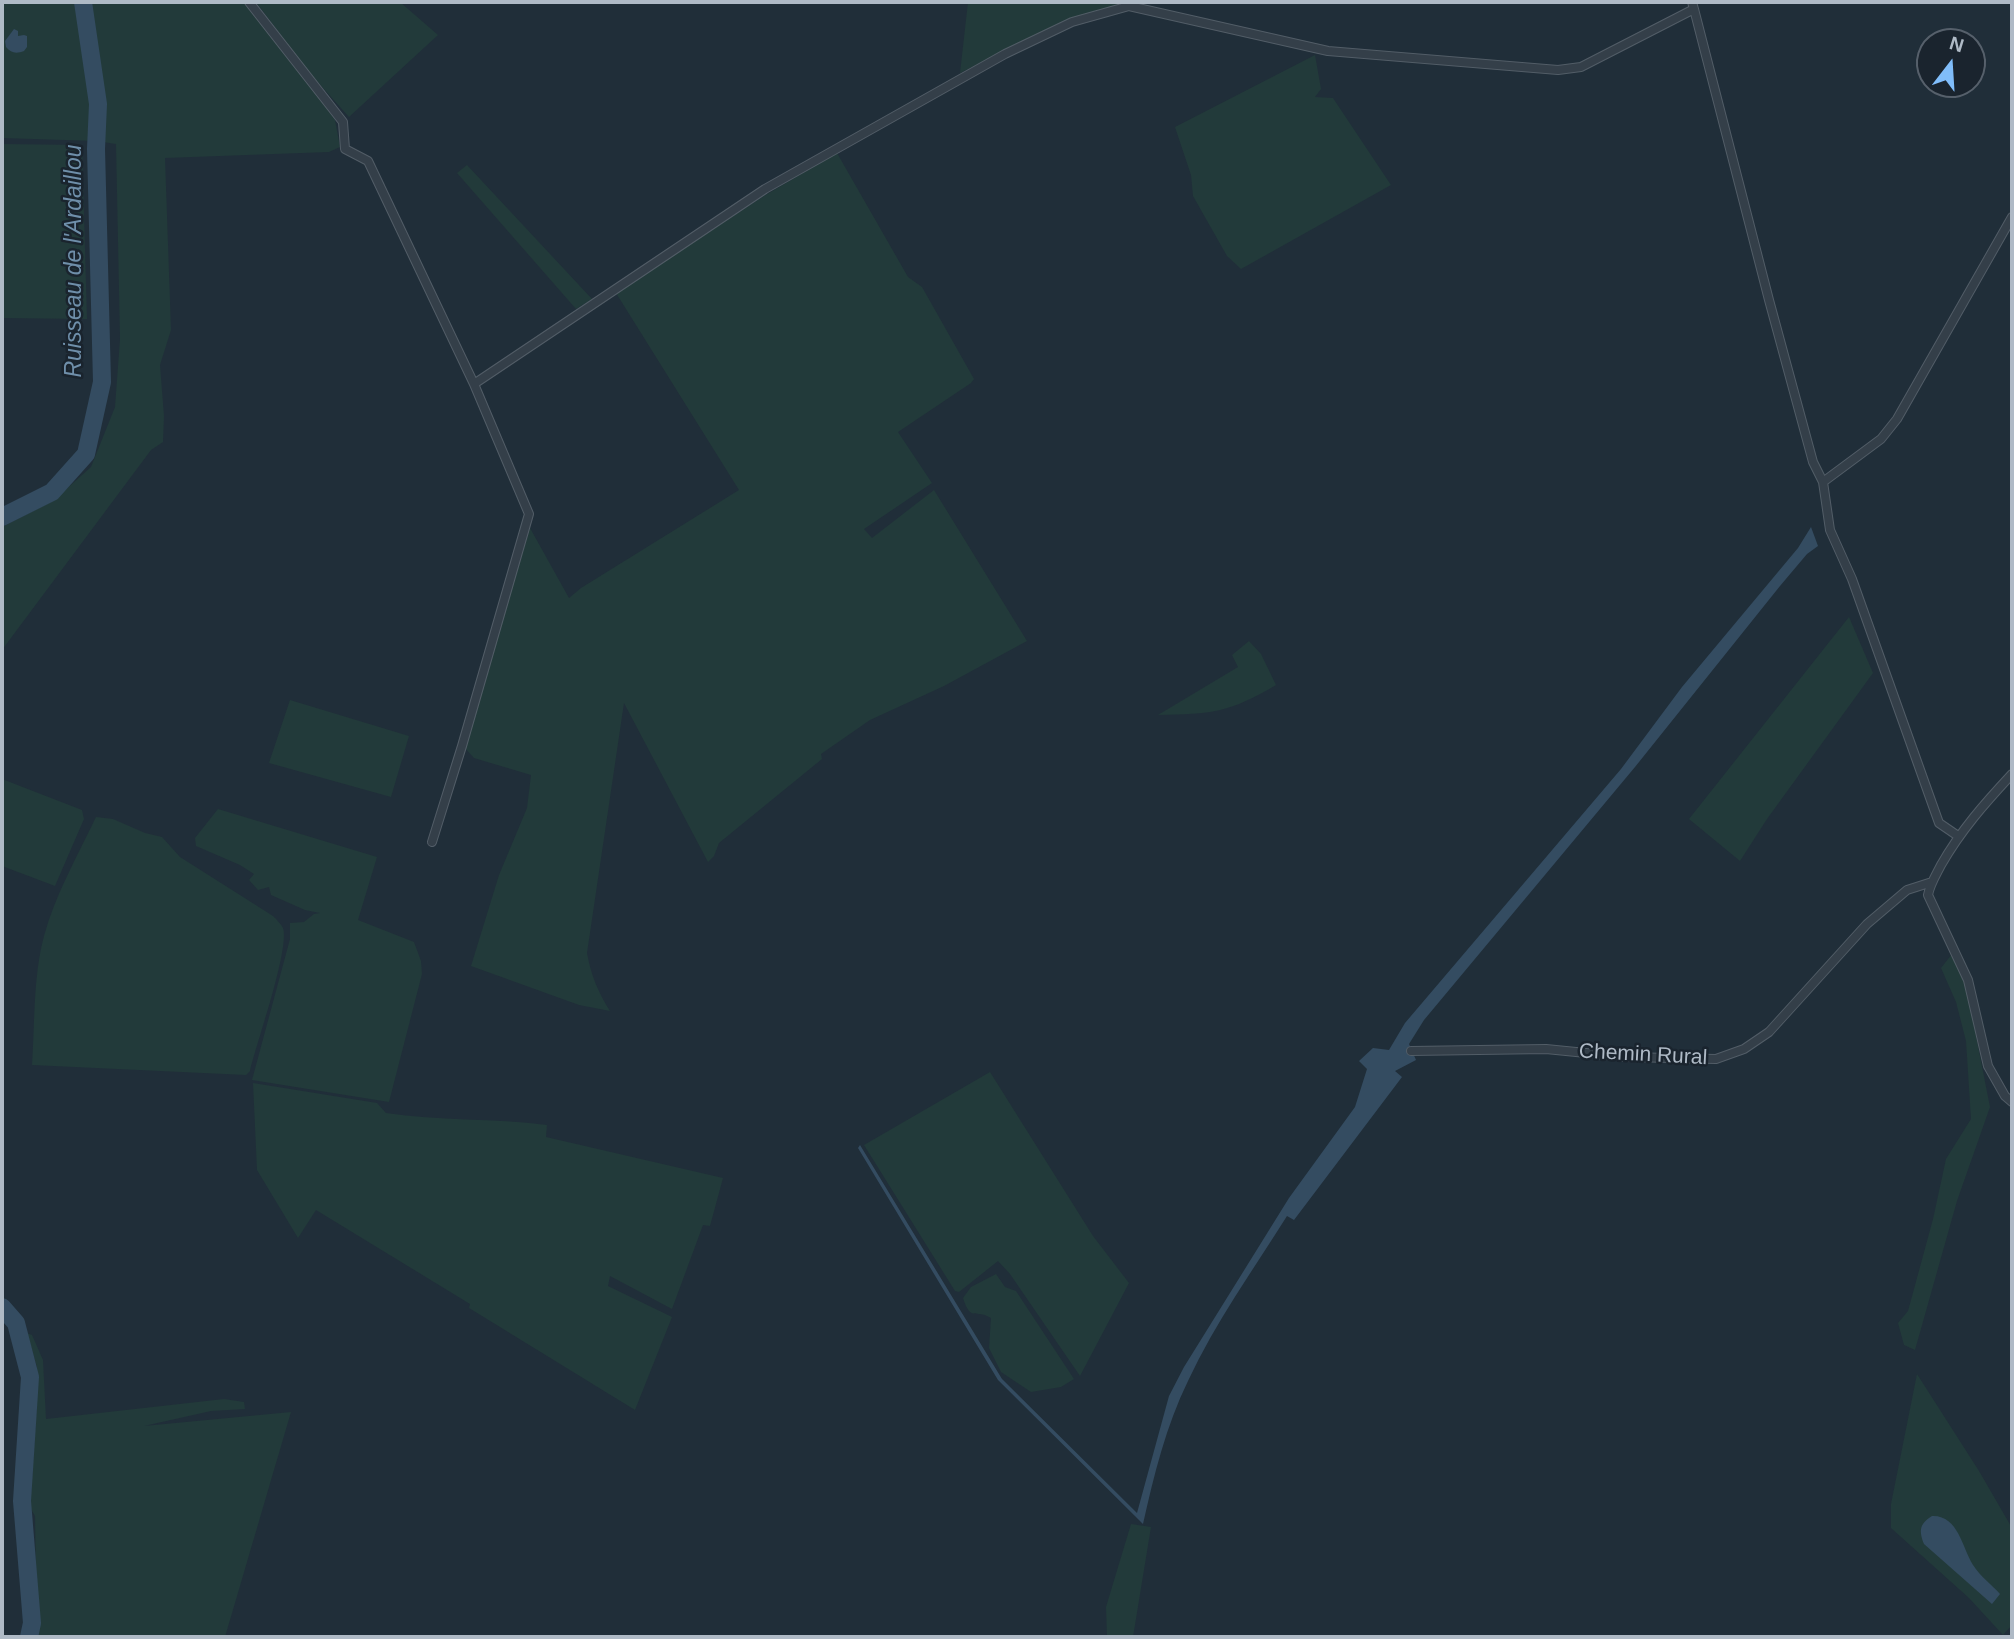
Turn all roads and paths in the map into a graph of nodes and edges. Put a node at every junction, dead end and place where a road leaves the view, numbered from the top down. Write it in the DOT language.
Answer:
graph roads {
  1 [pos="250,2"];
  2 [pos="1693,5"];
  3 [pos="2012,217"];
  4 [pos="474,384"];
  5 [pos="1823,482"];
  6 [pos="2012,774"];
  7 [pos="1958,835"];
  8 [pos="432,842"];
  9 [pos="1932,882"];
  10 [pos="1411,1051"];
  11 [pos="2012,1102"];
  1 -- 4 [label="street"];
  2 -- 4 [label="street"];
  2 -- 5 [label="street"];
  3 -- 5 [label="street"];
  4 -- 8 [label="street"];
  5 -- 7 [label="street"];
  6 -- 7 [label="street"];
  7 -- 9 [label="street"];
  9 -- 10 [label="street, Chemin Rural"];
  9 -- 11 [label="street"];
}
